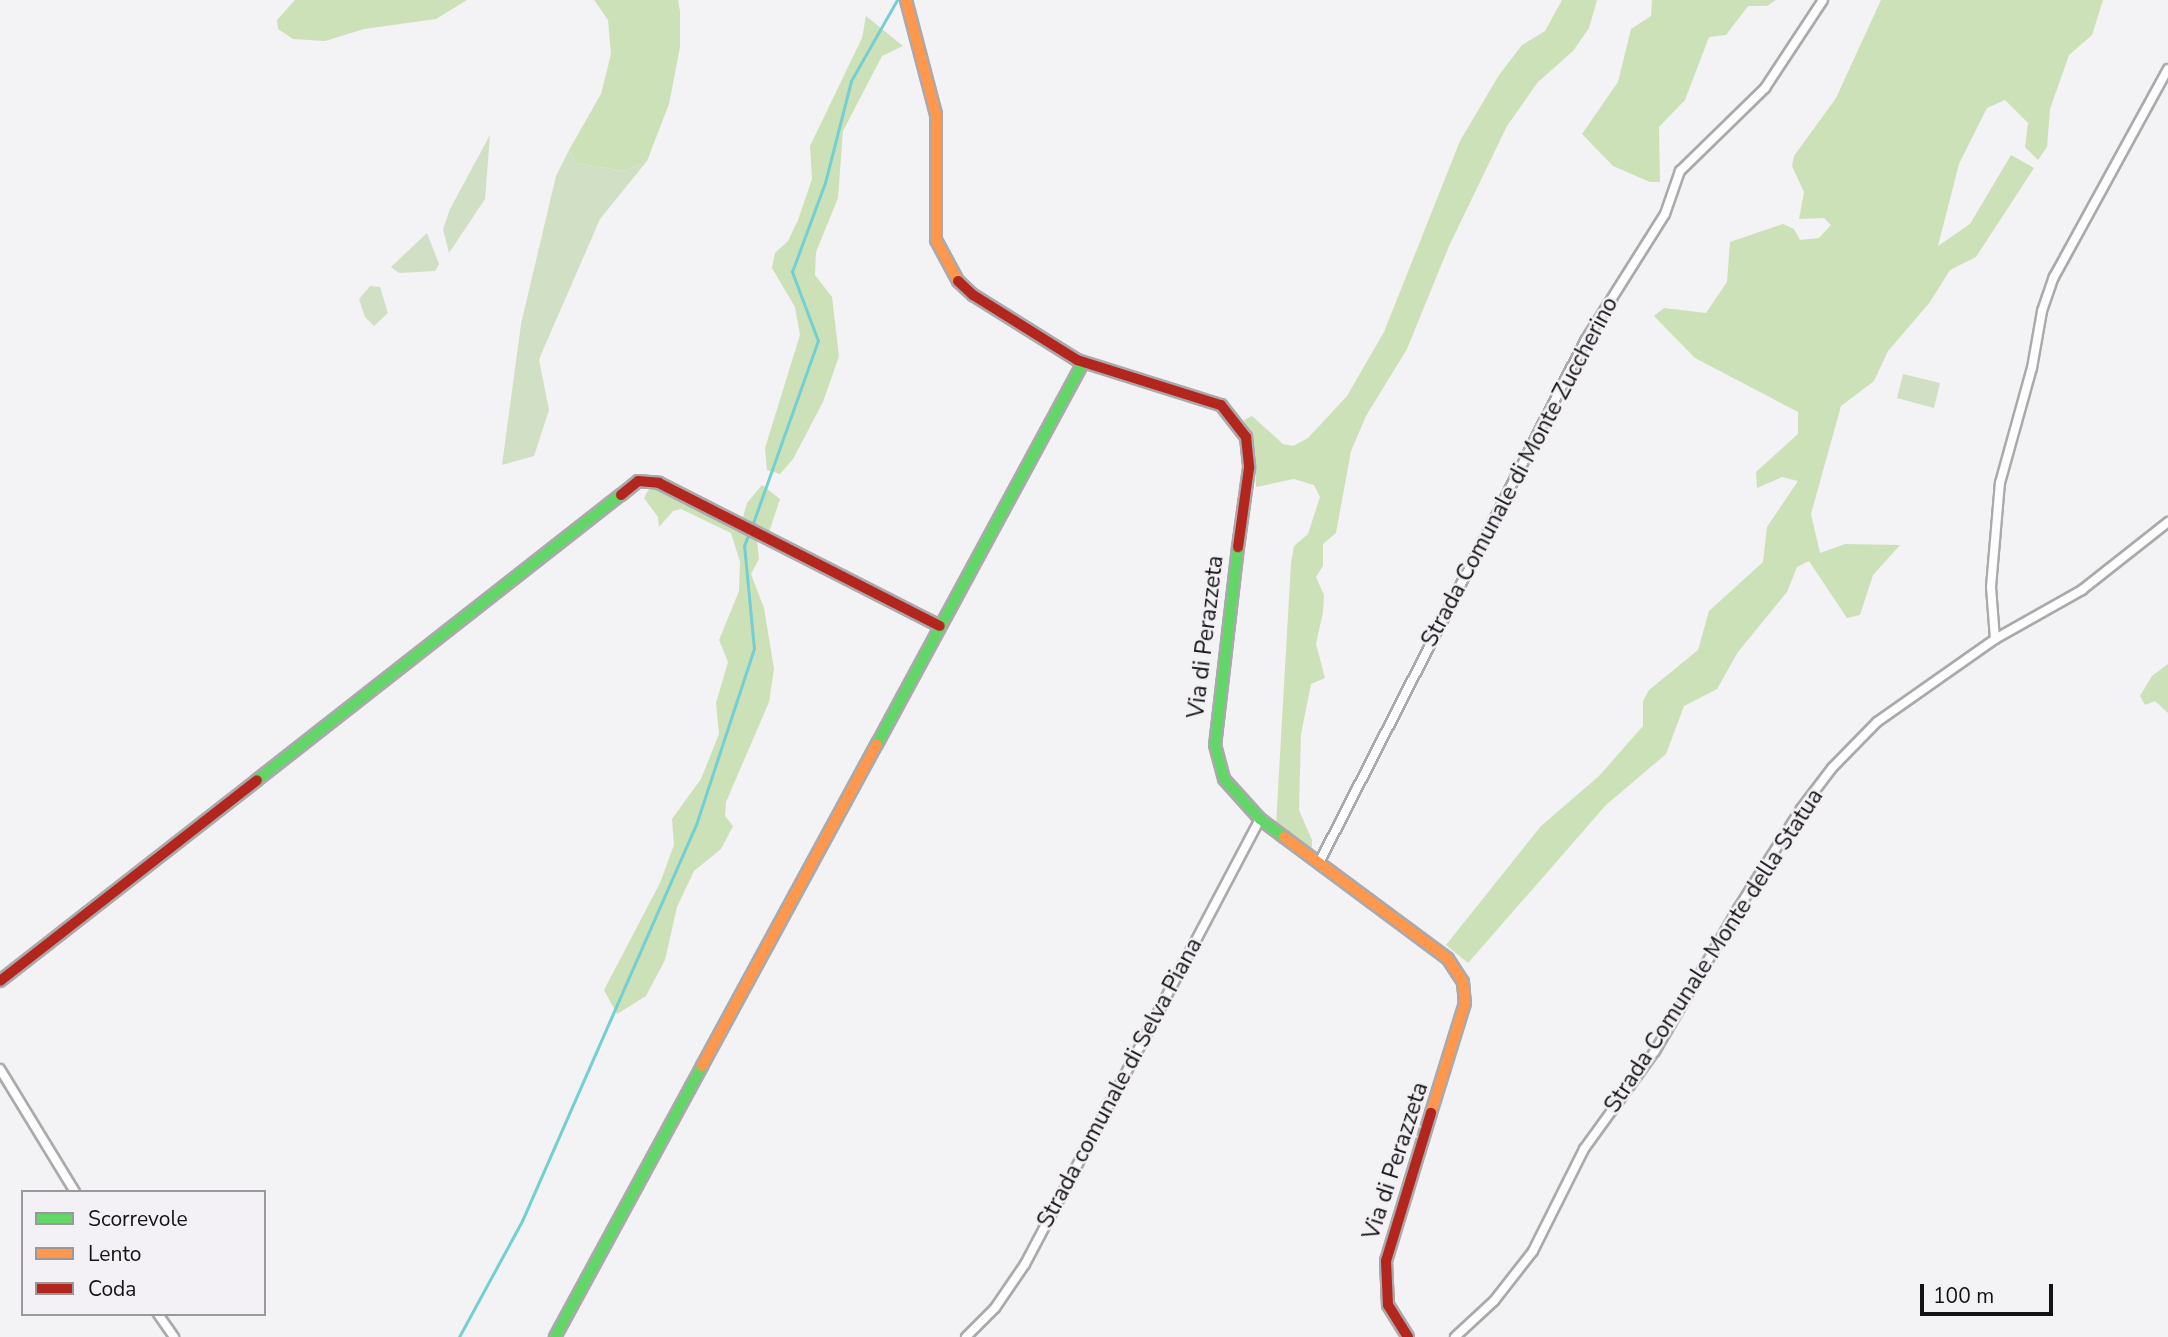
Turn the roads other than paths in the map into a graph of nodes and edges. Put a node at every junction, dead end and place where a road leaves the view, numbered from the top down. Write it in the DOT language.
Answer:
graph roads {
  1 [pos="906,0"];
  2 [pos="1823,0"];
  3 [pos="2168,69"];
  4 [pos="1083,363"];
  5 [pos="2168,522"];
  6 [pos="940,626"];
  7 [pos="1995,639"];
  8 [pos="1260,819"];
  9 [pos="1319,863"];
  10 [pos="0,981"];
  11 [pos="0,1069"];
  12 [pos="74,1190"];
  13 [pos="159,1316"];
  14 [pos="174,1337"];
  15 [pos="555,1337"];
  16 [pos="966,1337"];
  17 [pos="1408,1337"];
  18 [pos="1455,1337"];
  1 -- 4 [label="street, Via di Perazzeta"];
  2 -- 9 [label="street, Strada Comunale di Monte Zuccherino"];
  3 -- 7 [label="street"];
  4 -- 6 [label="street"];
  4 -- 8 [label="street, Via di Perazzeta"];
  5 -- 7 [label="street, Strada Comunale Monte della Statua"];
  6 -- 10 [label="street"];
  6 -- 15 [label="street"];
  7 -- 18 [label="street, Strada Comunale Monte della Statua"];
  8 -- 9 [label="street, Via di Perazzeta"];
  8 -- 16 [label="street, Strada comunale di Selva Piana"];
  9 -- 17 [label="street, Via di Perazzeta"];
  11 -- 12 [label="street"];
  13 -- 14 [label="street"];
}
